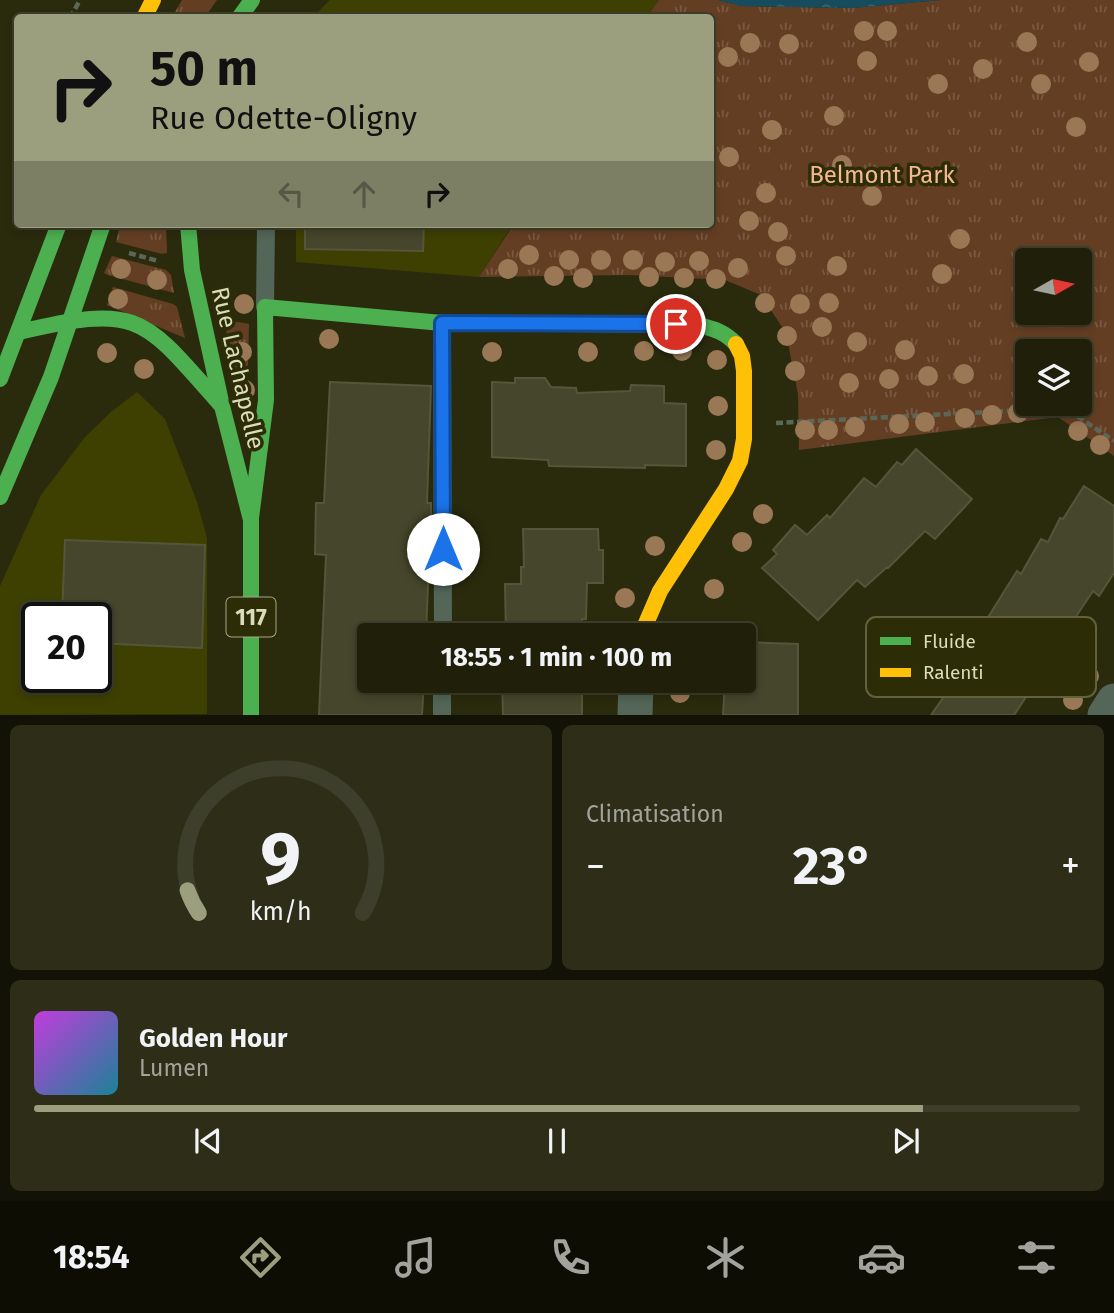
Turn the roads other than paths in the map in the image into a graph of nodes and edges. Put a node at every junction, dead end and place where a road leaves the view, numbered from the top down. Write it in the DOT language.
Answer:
graph roads {
  1 [pos="58,228"];
  2 [pos="102,228"];
  3 [pos="188,228"];
  4 [pos="266,228"];
  5 [pos="265,307"];
  6 [pos="71,321"];
  7 [pos="442,323"];
  8 [pos="19,332"];
  9 [pos="0,379"];
  10 [pos="222,405"];
  11 [pos="0,497"];
  12 [pos="251,520"];
  13 [pos="443,623"];
  14 [pos="645,623"];
  15 [pos="442,693"];
  16 [pos="636,693"];
  17 [pos="1114,701"];
  18 [pos="251,715"];
  19 [pos="442,715"];
  20 [pos="635,715"];
  21 [pos="1105,715"];
  1 -- 8 [label="street"];
  2 -- 6 [label="street"];
  3 -- 10 [label="street, Rue Lachapelle / 117"];
  4 -- 5 [label="lane"];
  5 -- 7 [label="street"];
  5 -- 12 [label="street, Rue Lachapelle"];
  6 -- 8 [label="street"];
  6 -- 10 [label="street"];
  6 -- 11 [label="street"];
  7 -- 13 [label="lane"];
  7 -- 14 [label="street"];
  8 -- 9 [label="street"];
  10 -- 12 [label="street, Rue Lachapelle / 117"];
  12 -- 18 [label="street, Rue Lachapelle / 117"];
  15 -- 19 [label="lane"];
  16 -- 20 [label="street"];
  17 -- 21 [label="street"];
}
